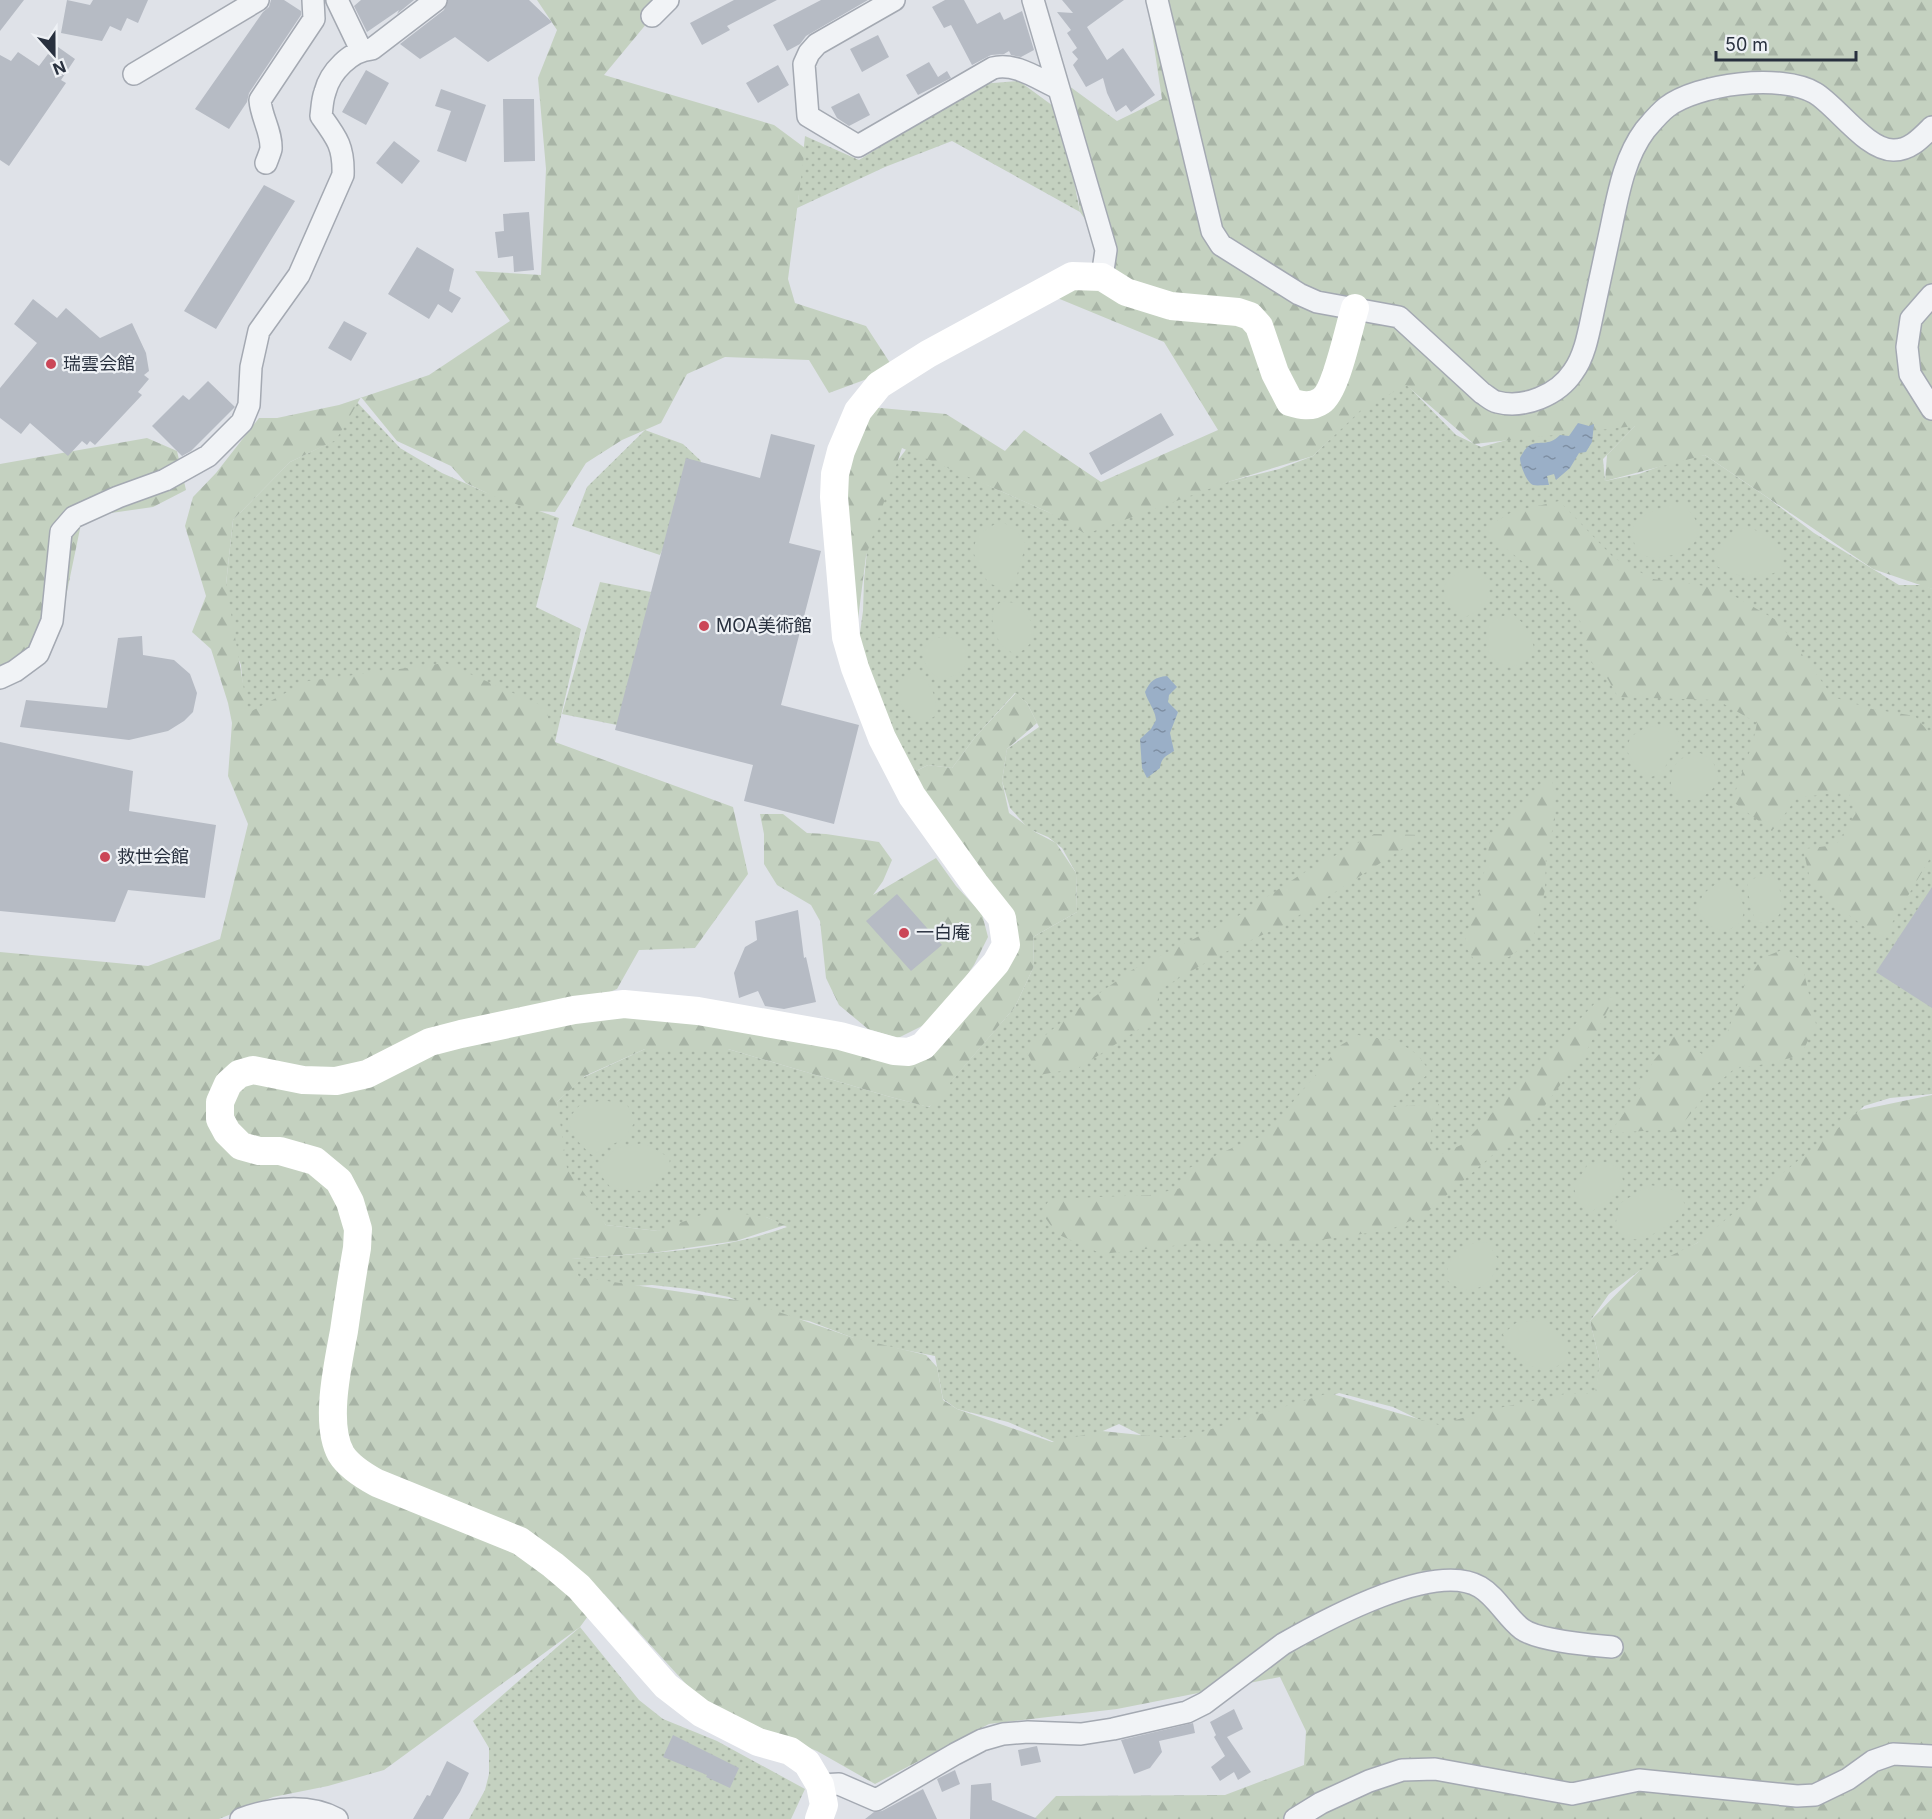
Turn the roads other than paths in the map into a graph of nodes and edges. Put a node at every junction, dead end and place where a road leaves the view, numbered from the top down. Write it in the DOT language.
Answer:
graph roads {
  1 [pos="258,0"];
  2 [pos="313,0"];
  3 [pos="337,0"];
  4 [pos="436,0"];
  5 [pos="668,0"];
  6 [pos="894,0"];
  7 [pos="1033,0"];
  8 [pos="1157,0"];
  9 [pos="652,16"];
  10 [pos="361,50"];
  11 [pos="134,74"];
  12 [pos="1058,88"];
  13 [pos="1932,127"];
  14 [pos="266,163"];
  15 [pos="1102,277"];
  16 [pos="1932,295"];
  17 [pos="1355,308"];
  18 [pos="1932,408"];
  19 [pos="0,678"];
  20 [pos="1612,1647"];
  21 [pos="1932,1756"];
  22 [pos="820,1785"];
  23 [pos="822,1817"];
  24 [pos="241,1819"];
  25 [pos="337,1819"];
  26 [pos="1295,1819"];
  1 -- 11 [label="street"];
  2 -- 14 [label="street"];
  3 -- 10 [label="street"];
  4 -- 10 [label="street"];
  5 -- 9 [label="street"];
  6 -- 12 [label="street"];
  7 -- 12 [label="street"];
  8 -- 17 [label="street"];
  10 -- 19 [label="street"];
  12 -- 15 [label="street"];
  13 -- 17 [label="street"];
  15 -- 17 [label="street"];
  15 -- 22 [label="street"];
  16 -- 18 [label="street"];
  20 -- 22 [label="street"];
  21 -- 26 [label="street"];
  22 -- 23 [label="street"];
  24 -- 25 [label="street"];
}
